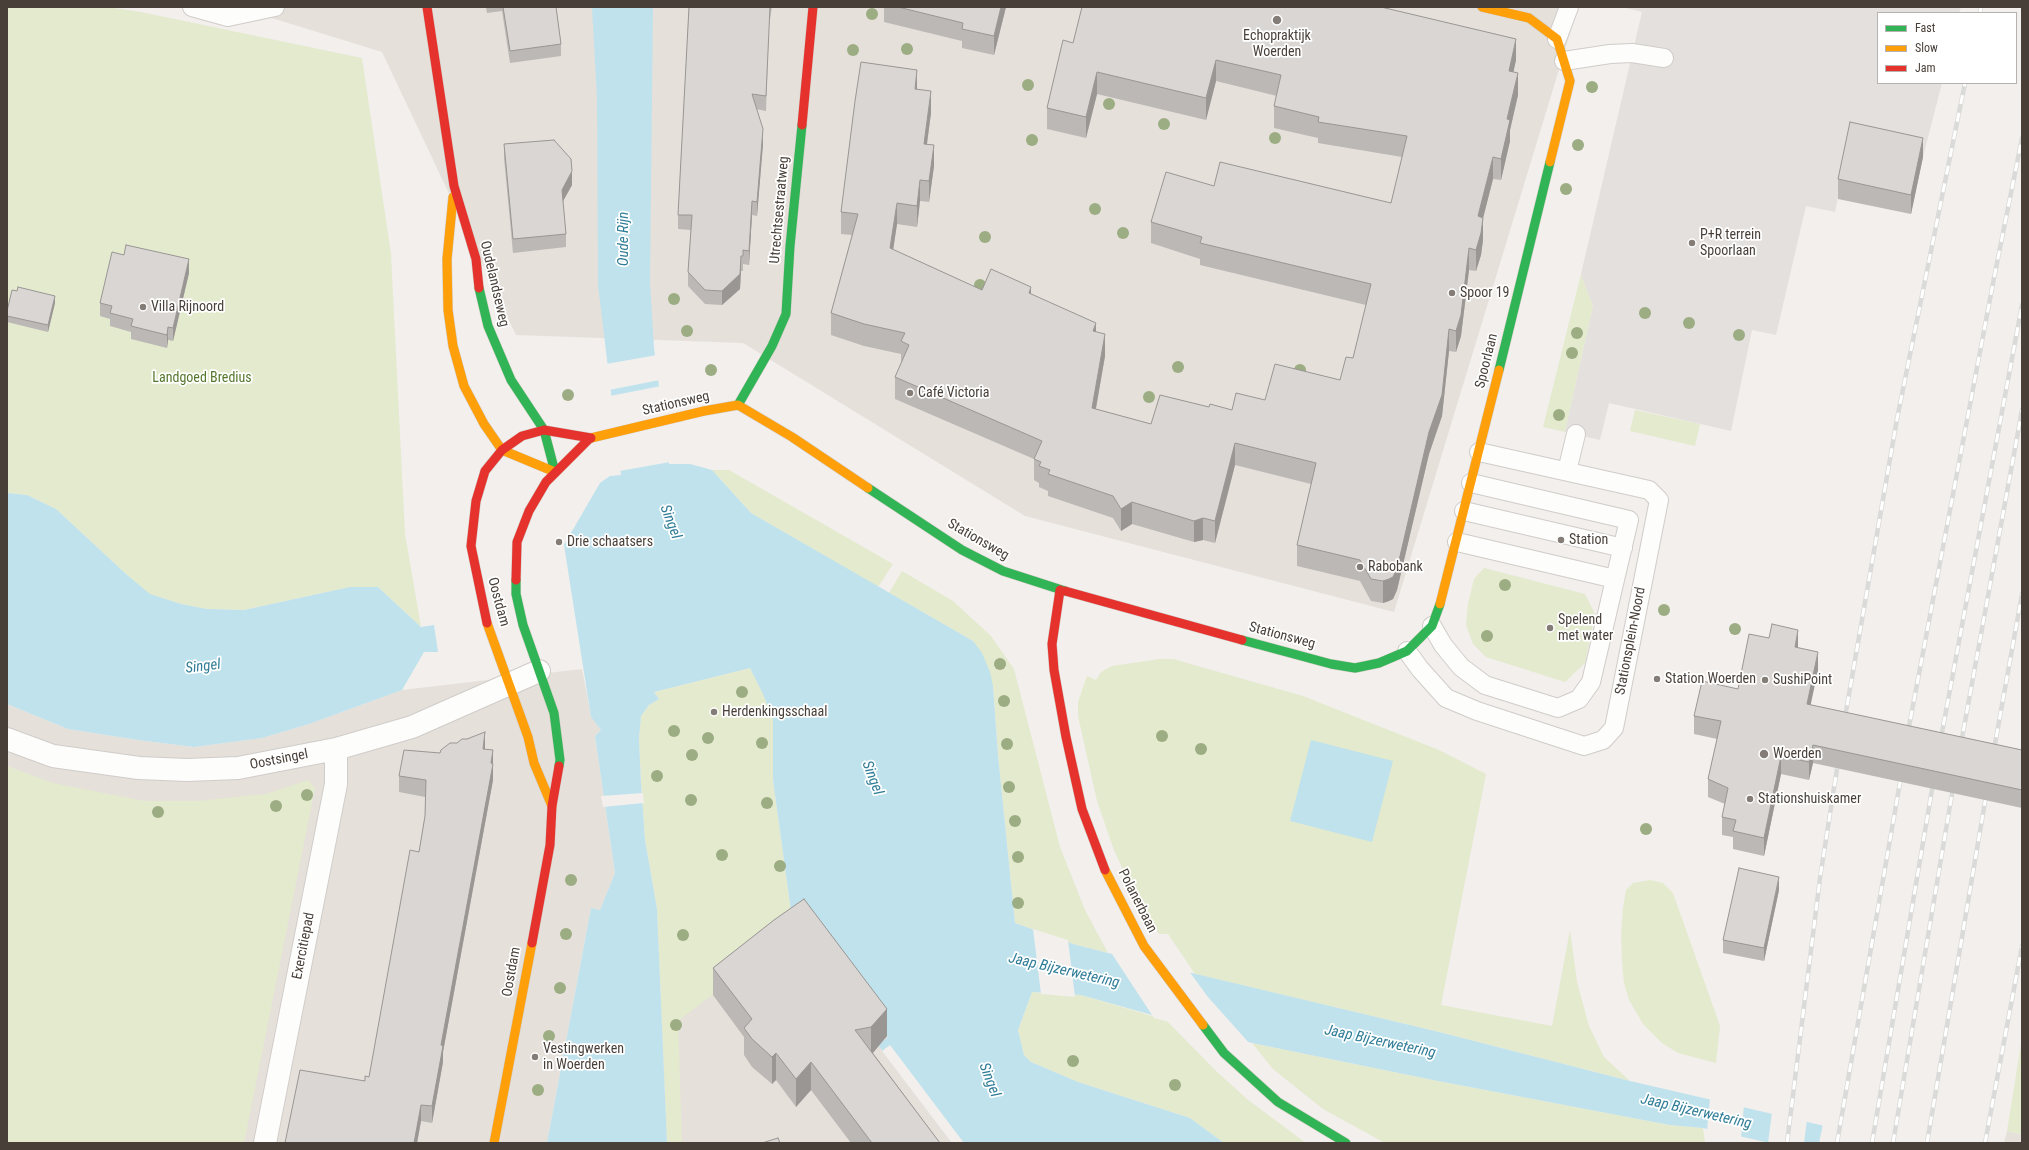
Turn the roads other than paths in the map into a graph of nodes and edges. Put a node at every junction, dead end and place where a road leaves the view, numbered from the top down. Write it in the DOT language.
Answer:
graph roads {
  1 [pos="192,7"];
  2 [pos="275,7"];
  3 [pos="427,7"];
  4 [pos="813,7"];
  5 [pos="1482,7"];
  6 [pos="1569,7"];
  7 [pos="1557,39"];
  8 [pos="1664,58"];
  9 [pos="1564,61"];
  10 [pos="454,186"];
  11 [pos="738,405"];
  12 [pos="544,430"];
  13 [pos="1576,434"];
  14 [pos="590,438"];
  15 [pos="502,450"];
  16 [pos="1479,452"];
  17 [pos="1567,471"];
  18 [pos="555,472"];
  19 [pos="1471,483"];
  20 [pos="1464,512"];
  21 [pos="1456,542"];
  22 [pos="1623,548"];
  23 [pos="1615,579"];
  24 [pos="1060,590"];
  25 [pos="1432,626"];
  26 [pos="1407,651"];
  27 [pos="1380,664"];
  28 [pos="539,671"];
  29 [pos="509,684"];
  30 [pos="7,739"];
  31 [pos="336,749"];
  32 [pos="552,806"];
  33 [pos="265,1143"];
  34 [pos="494,1143"];
  35 [pos="1346,1143"];
  1 -- 2 [label="lane"];
  3 -- 10 [label="main road, Oudelandseweg"];
  4 -- 11 [label="main road, Utrechtsestraatweg"];
  5 -- 7 [label="main road"];
  6 -- 7 [label="lane"];
  7 -- 9 [label="main road, Spoorlaan"];
  8 -- 9 [label="lane"];
  9 -- 16 [label="main road, Spoorlaan"];
  10 -- 12 [label="main road, Oudelandseweg"];
  10 -- 15 [label="main road, Oudelandseweg"];
  11 -- 14 [label="main road, Stationsweg"];
  11 -- 24 [label="main road, Stationsweg"];
  12 -- 14 [label="main road, Stationsweg"];
  12 -- 15 [label="main road, Oostdam"];
  12 -- 18 [label="main road, Oudelandseweg"];
  13 -- 17 [label="lane"];
  14 -- 18 [label="main road"];
  15 -- 18 [label="main road"];
  15 -- 29 [label="main road, Oostdam"];
  16 -- 17 [label="lane, Stationsplein-Noord"];
  16 -- 19 [label="main road, Spoorlaan"];
  17 -- 26 [label="lane, Stationsplein-Noord"];
  18 -- 28 [label="main road, Oostdam"];
  19 -- 20 [label="main road, Spoorlaan"];
  19 -- 22 [label="lane, Stationsplein-Noord"];
  20 -- 21 [label="main road, Spoorlaan"];
  20 -- 22 [label="lane"];
  21 -- 23 [label="lane, Stationsplein-Noord"];
  21 -- 25 [label="main road, Spoorlaan"];
  22 -- 23 [label="lane, Stationsplein-Noord"];
  23 -- 25 [label="lane, Stationsplein-Noord"];
  24 -- 27 [label="main road, Stationsweg"];
  24 -- 35 [label="main road, Polanerbaan"];
  25 -- 26 [label="main road, Spoorlaan"];
  26 -- 27 [label="main road, Spoorlaan"];
  28 -- 29 [label="street, Oostsingel"];
  28 -- 32 [label="main road, Oostdam"];
  29 -- 31 [label="street, Oostsingel"];
  29 -- 32 [label="main road, Oostdam"];
  30 -- 31 [label="street, Oostsingel"];
  31 -- 33 [label="street, Exercitiepad"];
  32 -- 34 [label="main road, Oostdam"];
}
